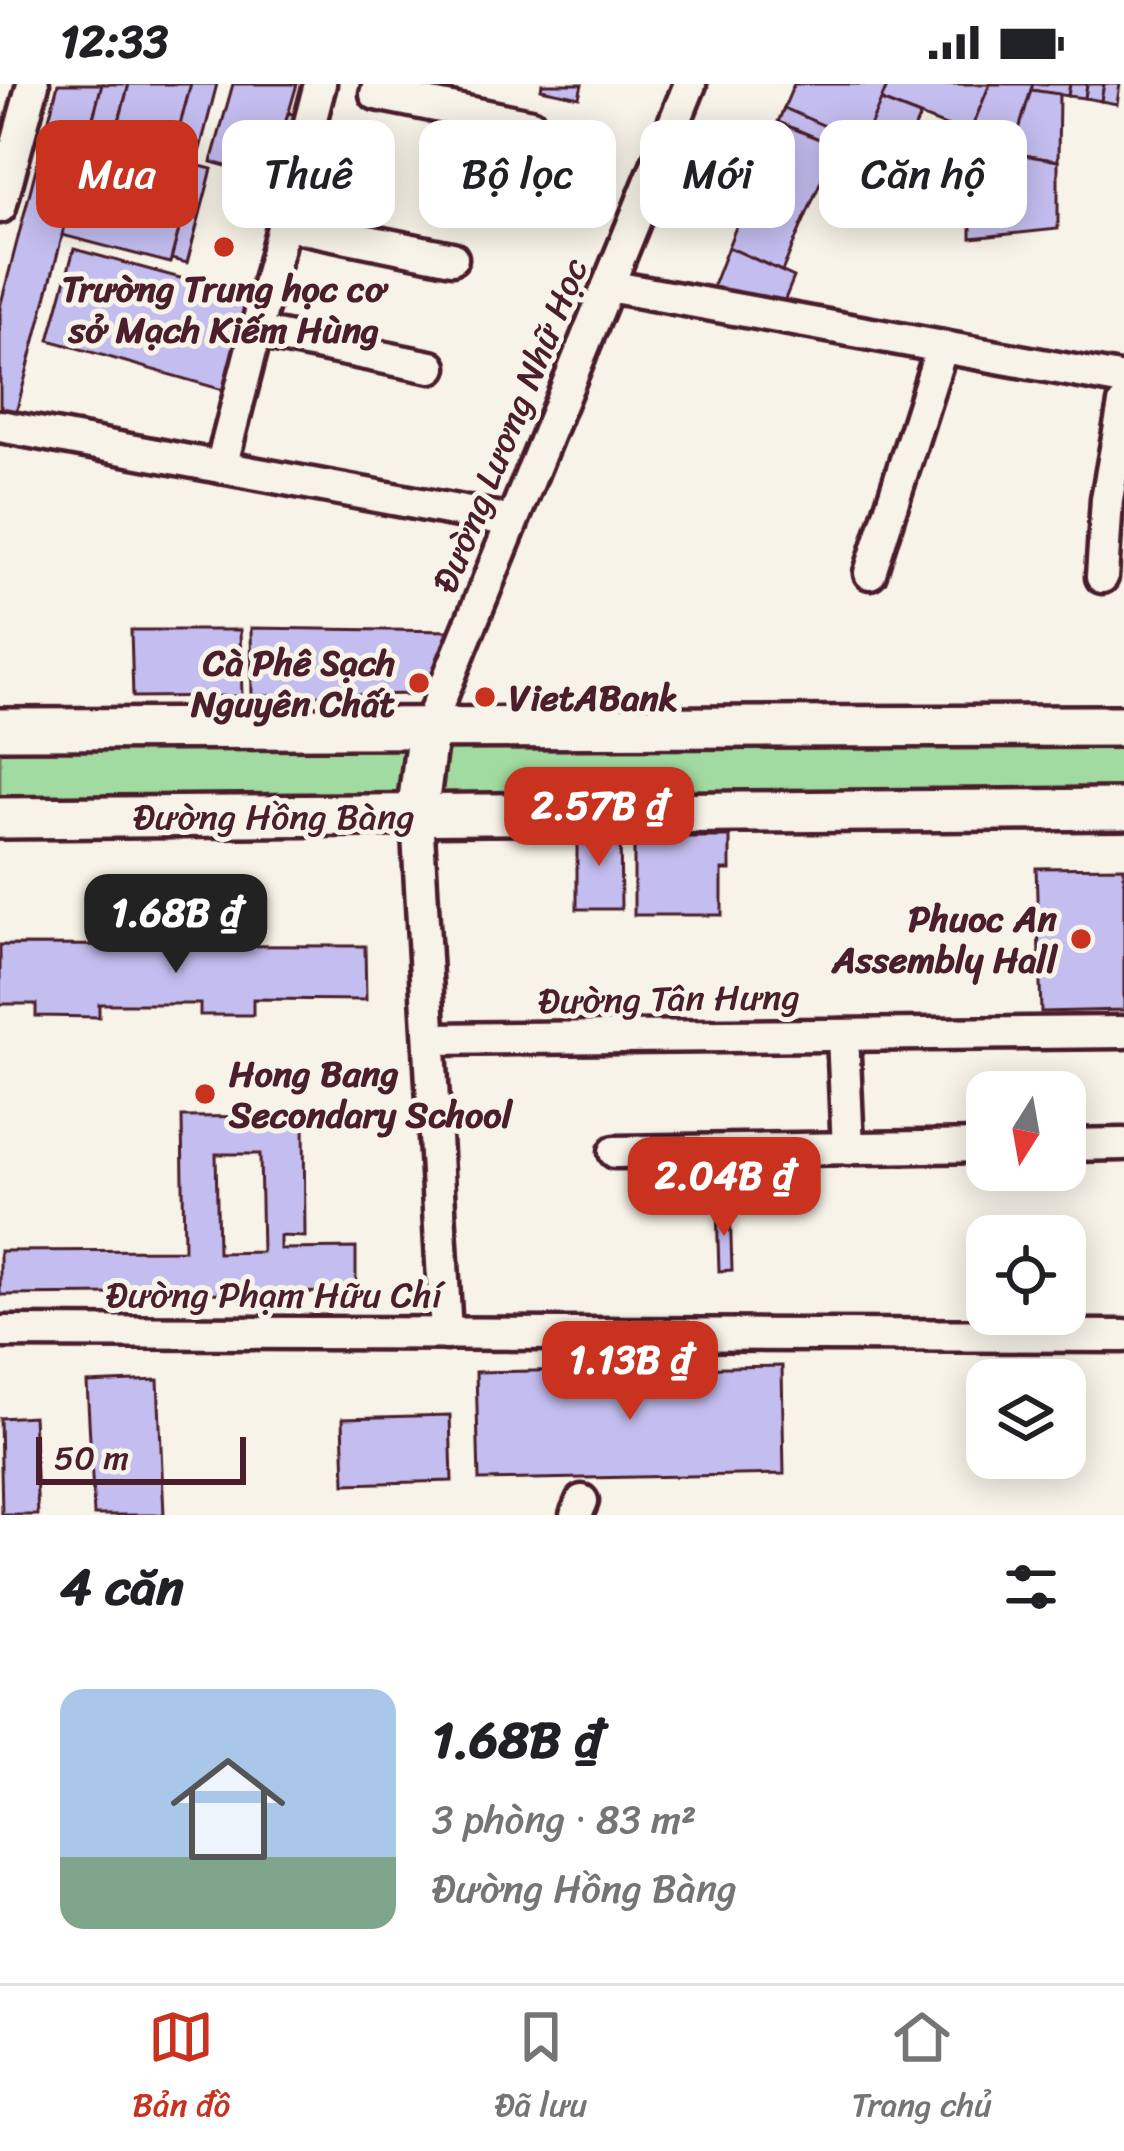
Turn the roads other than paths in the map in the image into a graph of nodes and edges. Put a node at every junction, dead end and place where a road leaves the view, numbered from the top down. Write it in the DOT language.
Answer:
graph roads {
  1 [pos="33,84"];
  2 [pos="320,84"];
  3 [pos="379,84"];
  4 [pos="690,84"];
  5 [pos="455,97"];
  6 [pos="311,120"];
  7 [pos="517,120"];
  8 [pos="0,207"];
  9 [pos="283,228"];
  10 [pos="304,228"];
  11 [pos="452,257"];
  12 [pos="608,286"];
  13 [pos="256,332"];
  14 [pos="942,347"];
  15 [pos="431,367"];
  16 [pos="1124,380"];
  17 [pos="1124,404"];
  18 [pos="0,426"];
  19 [pos="221,467"];
  20 [pos="512,521"];
  21 [pos="870,573"];
  22 [pos="1102,577"];
  23 [pos="1124,726"];
  24 [pos="0,729"];
  25 [pos="428,729"];
  26 [pos="1124,809"];
  27 [pos="417,815"];
  28 [pos="0,818"];
  29 [pos="1124,1032"];
  30 [pos="843,1035"];
  31 [pos="430,1039"];
  32 [pos="1123,1144"];
  33 [pos="1086,1145"];
  34 [pos="966,1146"];
  35 [pos="848,1148"];
  36 [pos="614,1152"];
  37 [pos="0,1332"];
  38 [pos="446,1334"];
  39 [pos="1124,1336"];
  1 -- 8 [label="street"];
  2 -- 6 [label="street"];
  3 -- 5 [label="street"];
  4 -- 12 [label="street, Đường Lương Nhữ Học"];
  5 -- 7 [label="street"];
  9 -- 13 [label="street"];
  10 -- 11 [label="street"];
  12 -- 14 [label="street"];
  12 -- 20 [label="street, Đường Lương Nhữ Học"];
  13 -- 15 [label="street"];
  13 -- 19 [label="street"];
  14 -- 16 [label="street"];
  14 -- 21 [label="street"];
  17 -- 22 [label="street"];
  18 -- 19 [label="street"];
  19 -- 20 [label="street"];
  20 -- 25 [label="street, Đường Lương Nhữ Học"];
  23 -- 25 [label="main road"];
  24 -- 25 [label="main road"];
  25 -- 27 [label="main road"];
  26 -- 27 [label="main road, Đường Hồng Bàng"];
  27 -- 28 [label="main road, Đường Hồng Bàng"];
  27 -- 31 [label="street"];
  29 -- 30 [label="street, Đường Tân Hưng"];
  30 -- 31 [label="street, Đường Tân Hưng"];
  30 -- 35 [label="street"];
  31 -- 38 [label="street"];
  32 -- 33 [label="street"];
  34 -- 35 [label="street"];
  35 -- 36 [label="street"];
  37 -- 38 [label="street, Đường Phạm Hữu Chí"];
  38 -- 39 [label="street, Đường Phạm Hữu Chí"];
}
